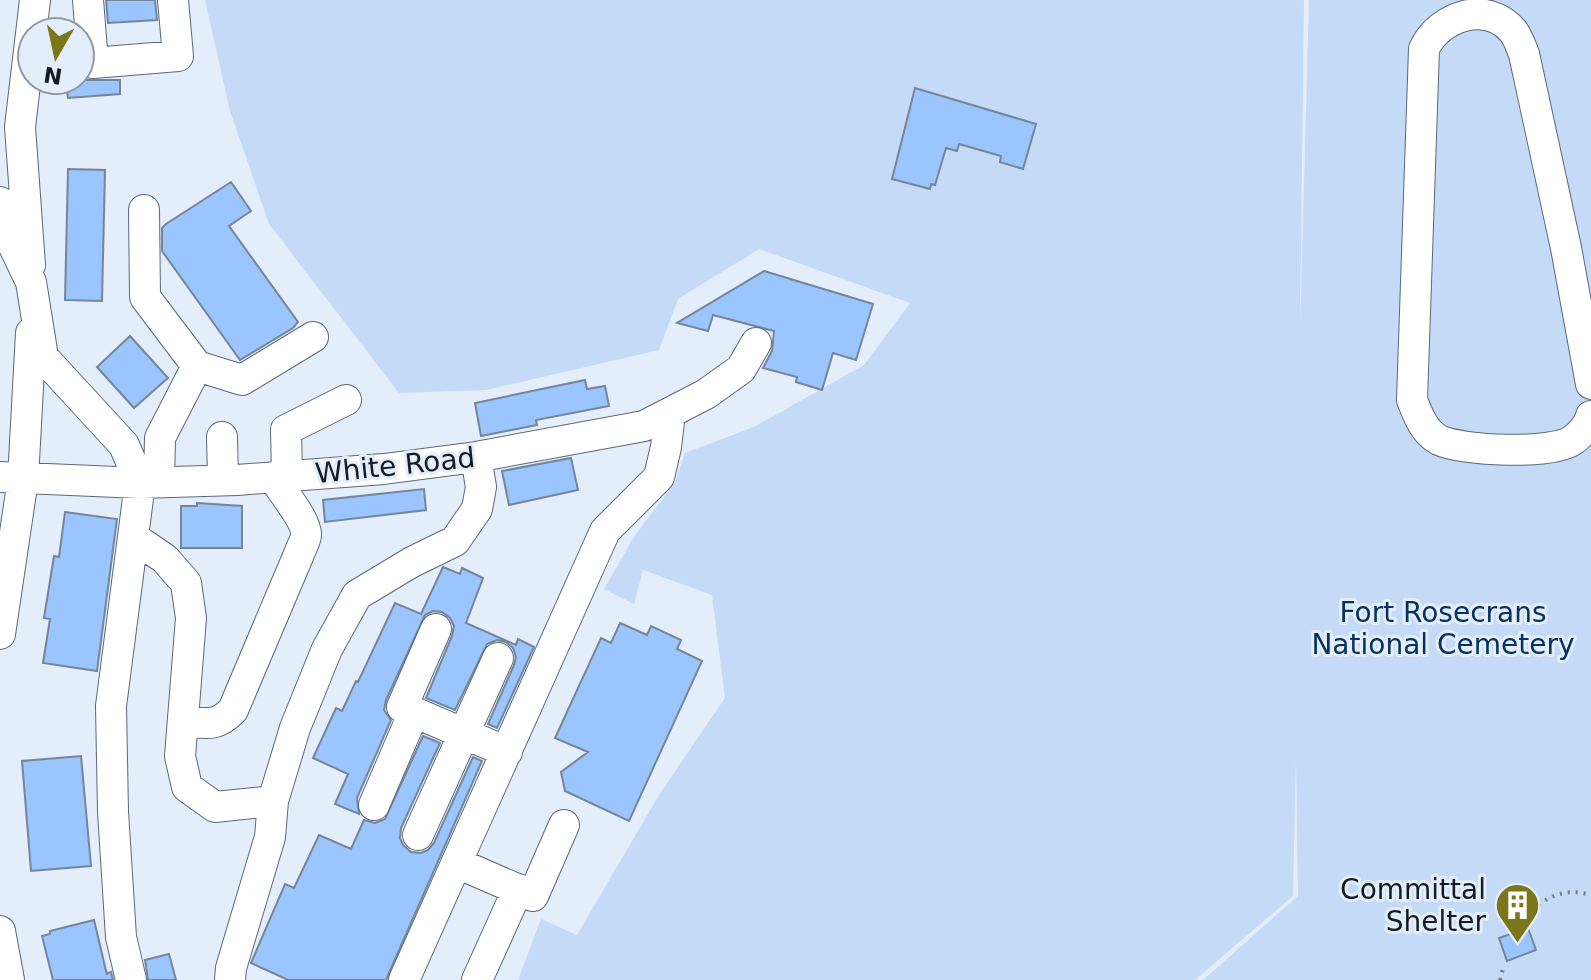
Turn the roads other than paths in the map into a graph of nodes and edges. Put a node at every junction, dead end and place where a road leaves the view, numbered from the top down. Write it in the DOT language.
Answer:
graph roads {
  1 [pos="35,0"];
  2 [pos="88,0"];
  3 [pos="173,0"];
  4 [pos="0,202"];
  5 [pos="144,210"];
  6 [pos="1579,245"];
  7 [pos="31,282"];
  8 [pos="313,337"];
  9 [pos="756,343"];
  10 [pos="197,366"];
  11 [pos="1591,384"];
  12 [pos="346,400"];
  13 [pos="670,413"];
  14 [pos="1591,416"];
  15 [pos="12,421"];
  16 [pos="222,437"];
  17 [pos="476,457"];
  18 [pos="280,477"];
  19 [pos="11,478"];
  20 [pos="223,480"];
  21 [pos="149,482"];
  22 [pos="133,537"];
  23 [pos="436,629"];
  24 [pos="0,634"];
  25 [pos="498,658"];
  26 [pos="414,712"];
  27 [pos="183,721"];
  28 [pos="463,733"];
  29 [pos="507,752"];
  30 [pos="273,801"];
  31 [pos="374,805"];
  32 [pos="564,825"];
  33 [pos="418,835"];
  34 [pos="457,863"];
  35 [pos="518,889"];
  36 [pos="0,931"];
  37 [pos="9,980"];
  38 [pos="131,980"];
  39 [pos="230,980"];
  40 [pos="404,980"];
  41 [pos="477,980"];
  1 -- 7 [label="street"];
  2 -- 3 [label="street"];
  4 -- 7 [label="street"];
  5 -- 10 [label="street"];
  6 -- 11 [label="street"];
  6 -- 14 [label="street"];
  7 -- 15 [label="street"];
  7 -- 21 [label="street"];
  8 -- 10 [label="street"];
  9 -- 13 [label="street, White Road"];
  10 -- 21 [label="street"];
  12 -- 18 [label="street"];
  13 -- 17 [label="street, White Road"];
  13 -- 29 [label="street"];
  15 -- 19 [label="street"];
  16 -- 20 [label="street"];
  17 -- 18 [label="street, White Road"];
  17 -- 30 [label="street"];
  18 -- 20 [label="street, White Road"];
  18 -- 27 [label="street"];
  19 -- 21 [label="street, White Road"];
  19 -- 24 [label="street"];
  20 -- 21 [label="street, White Road"];
  21 -- 22 [label="street"];
  22 -- 27 [label="street"];
  22 -- 38 [label="street"];
  23 -- 26 [label="street"];
  25 -- 28 [label="street"];
  26 -- 28 [label="street"];
  26 -- 31 [label="street"];
  27 -- 30 [label="street"];
  28 -- 29 [label="street"];
  28 -- 33 [label="street"];
  29 -- 34 [label="street"];
  30 -- 39 [label="street"];
  32 -- 35 [label="street"];
  34 -- 35 [label="street"];
  34 -- 40 [label="street"];
  35 -- 41 [label="street"];
  36 -- 37 [label="street"];
}
